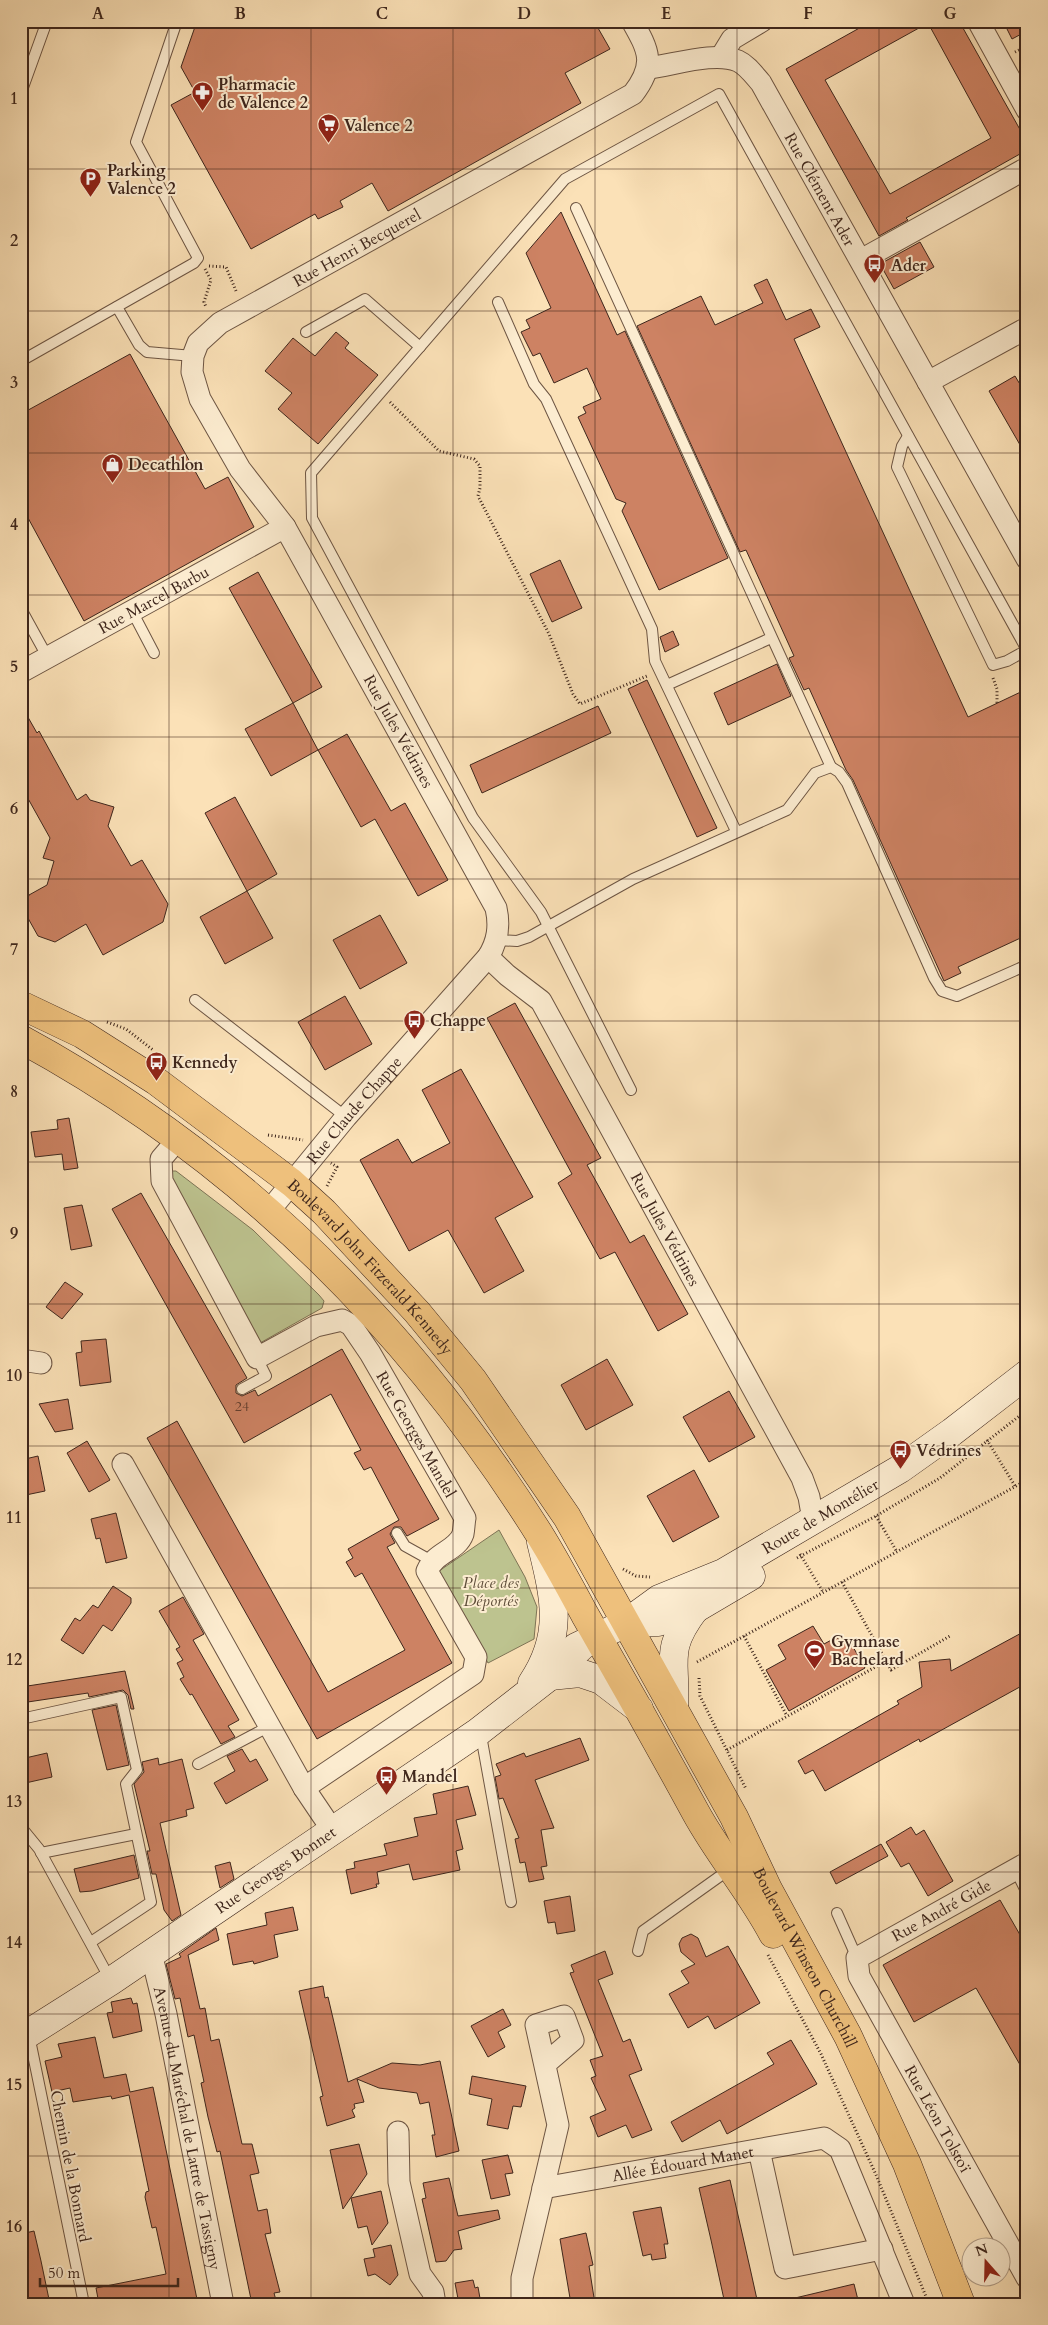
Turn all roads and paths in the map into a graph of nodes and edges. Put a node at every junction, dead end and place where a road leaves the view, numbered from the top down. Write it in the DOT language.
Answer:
graph roads {
  1 [pos="47,21"];
  2 [pos="177,21"];
  3 [pos="762,21"];
  4 [pos="978,21"];
  5 [pos="638,24"];
  6 [pos="721,57"];
  7 [pos="648,68"];
  8 [pos="21,93"];
  9 [pos="1027,110"];
  10 [pos="1027,168"];
  11 [pos="576,208"];
  12 [pos="861,260"];
  13 [pos="237,292"];
  14 [pos="498,302"];
  15 [pos="206,307"];
  16 [pos="117,308"];
  17 [pos="1027,328"];
  18 [pos="306,332"];
  19 [pos="420,346"];
  20 [pos="193,356"];
  21 [pos="21,361"];
  22 [pos="928,382"];
  23 [pos="380,393"];
  24 [pos="908,436"];
  25 [pos="285,527"];
  26 [pos="1022,538"];
  27 [pos="1027,559"];
  28 [pos="21,609"];
  29 [pos="132,611"];
  30 [pos="771,638"];
  31 [pos="1027,650"];
  32 [pos="154,653"];
  33 [pos="48,658"];
  34 [pos="993,665"];
  35 [pos="660,671"];
  36 [pos="21,672"];
  37 [pos="667,685"];
  38 [pos="997,703"];
  39 [pos="831,767"];
  40 [pos="736,831"];
  41 [pos="548,926"];
  42 [pos="492,948"];
  43 [pos="1027,965"];
  44 [pos="21,990"];
  45 [pos="195,1000"];
  46 [pos="21,1005"];
  47 [pos="82,1034"];
  48 [pos="21,1039"];
  49 [pos="631,1090"];
  50 [pos="346,1117"];
  51 [pos="179,1138"];
  52 [pos="292,1183"];
  53 [pos="269,1211"];
  54 [pos="358,1299"];
  55 [pos="342,1320"];
  56 [pos="393,1336"];
  57 [pos="370,1353"];
  58 [pos="257,1358"];
  59 [pos="1027,1374"];
  60 [pos="242,1389"];
  61 [pos="1027,1391"];
  62 [pos="1027,1410"];
  63 [pos="987,1440"];
  64 [pos="123,1464"];
  65 [pos="1027,1480"];
  66 [pos="1015,1486"];
  67 [pos="877,1515"];
  68 [pos="813,1520"];
  69 [pos="397,1533"];
  70 [pos="539,1534"];
  71 [pos="897,1552"];
  72 [pos="432,1561"];
  73 [pos="789,1562"];
  74 [pos="627,1572"];
  75 [pos="636,1576"];
  76 [pos="842,1582"];
  77 [pos="695,1609"];
  78 [pos="626,1623"];
  79 [pos="744,1636"];
  80 [pos="950,1636"];
  81 [pos="591,1641"];
  82 [pos="699,1653"];
  83 [pos="886,1660"];
  84 [pos="697,1662"];
  85 [pos="547,1670"];
  86 [pos="674,1708"];
  87 [pos="638,1709"];
  88 [pos="787,1716"];
  89 [pos="21,1719"];
  90 [pos="270,1726"];
  91 [pos="478,1732"];
  92 [pos="727,1750"];
  93 [pos="198,1764"];
  94 [pos="304,1788"];
  95 [pos="748,1791"];
  96 [pos="21,1827"];
  97 [pos="333,1831"];
  98 [pos="136,1834"];
  99 [pos="42,1853"];
  100 [pos="1021,1866"];
  101 [pos="731,1869"];
  102 [pos="1027,1893"];
  103 [pos="511,1902"];
  104 [pos="836,1913"];
  105 [pos="91,1942"];
  106 [pos="766,1950"];
  107 [pos="638,1951"];
  108 [pos="151,1953"];
  109 [pos="857,1958"];
  110 [pos="112,1981"];
  111 [pos="25,2036"];
  112 [pos="545,2064"];
  113 [pos="398,2132"];
  114 [pos="759,2150"];
  115 [pos="543,2188"];
  116 [pos="882,2249"];
  117 [pos="1027,2278"];
  118 [pos="84,2304"];
  119 [pos="223,2304"];
  120 [pos="435,2304"];
  121 [pos="522,2304"];
  122 [pos="904,2304"];
  123 [pos="929,2304"];
  124 [pos="944,2304"];
  125 [pos="961,2304"];
  1 -- 8 [label="lane"];
  2 -- 16 [label="lane"];
  3 -- 6 [label="street"];
  4 -- 9 [label="street"];
  5 -- 7 [label="street"];
  6 -- 7 [label="street, Rue Clément Ader"];
  6 -- 12 [label="street, Rue Clément Ader"];
  7 -- 20 [label="street, Rue Henri Becquerel"];
  10 -- 12 [label="street"];
  11 -- 30 [label="lane"];
  12 -- 22 [label="street, Rue Clément Ader"];
  13 -- 15 [label="path"];
  14 -- 35 [label="lane"];
  16 -- 20 [label="lane"];
  16 -- 21 [label="lane"];
  17 -- 22 [label="street"];
  18 -- 19 [label="lane"];
  19 -- 23 [label="lane"];
  19 -- 24 [label="lane"];
  20 -- 25 [label="street"];
  22 -- 26 [label="street, Rue Clément Ader"];
  23 -- 35 [label="path"];
  23 -- 41 [label="lane"];
  24 -- 31 [label="lane"];
  24 -- 34 [label="lane"];
  25 -- 29 [label="street, Rue Marcel Barbu"];
  25 -- 42 [label="street, Rue Jules Védrines"];
  26 -- 27 [label="street, Rue Clément Ader"];
  28 -- 33 [label="lane"];
  29 -- 32 [label="lane"];
  29 -- 33 [label="street, Rue Marcel Barbu"];
  30 -- 37 [label="lane"];
  30 -- 39 [label="lane"];
  31 -- 34 [label="lane"];
  33 -- 36 [label="street, Rue Marcel Barbu"];
  34 -- 38 [label="path"];
  35 -- 37 [label="lane"];
  37 -- 40 [label="lane"];
  39 -- 40 [label="lane"];
  39 -- 43 [label="lane"];
  40 -- 41 [label="lane"];
  41 -- 42 [label="lane"];
  41 -- 49 [label="lane"];
  42 -- 50 [label="street, Rue Claude Chappe"];
  42 -- 68 [label="street, Rue Jules Védrines"];
  44 -- 47 [label="street"];
  45 -- 50 [label="lane"];
  46 -- 47 [label="main road, Boulevard John Fitzerald Kennedy"];
  47 -- 52 [label="main road, Boulevard John Fitzerald Kennedy"];
  48 -- 51 [label="main road, Boulevard John Fitzerald Kennedy"];
  50 -- 52 [label="street, Rue Claude Chappe"];
  51 -- 53 [label="main road, Boulevard John Fitzerald Kennedy"];
  51 -- 58 [label="street"];
  52 -- 53 [label="street, Rue Claude Chappe"];
  52 -- 78 [label="main road, Boulevard John Fitzerald Kennedy"];
  53 -- 54 [label="main road, Boulevard John Fitzerald Kennedy"];
  54 -- 55 [label="street"];
  54 -- 56 [label="main road, Boulevard John Fitzerald Kennedy"];
  55 -- 57 [label="street, Rue Georges Mandel"];
  55 -- 58 [label="street"];
  56 -- 57 [label="street"];
  56 -- 70 [label="main road, Boulevard John Fitzerald Kennedy"];
  57 -- 72 [label="street, Rue Georges Mandel"];
  58 -- 60 [label="lane"];
  59 -- 68 [label="main road, Route de Montélier"];
  61 -- 77 [label="main road, Route de Montélier"];
  62 -- 63 [label="path"];
  63 -- 66 [label="path"];
  63 -- 67 [label="path"];
  64 -- 90 [label="street"];
  65 -- 66 [label="path"];
  66 -- 71 [label="path"];
  67 -- 71 [label="path"];
  67 -- 73 [label="path"];
  68 -- 78 [label="main road, Route de Montélier"];
  69 -- 72 [label="lane"];
  70 -- 81 [label="main road, Boulevard John Fitzerald Kennedy"];
  70 -- 85 [label="main road"];
  71 -- 76 [label="path"];
  72 -- 94 [label="street"];
  74 -- 75 [label="path"];
  76 -- 79 [label="path"];
  76 -- 83 [label="path"];
  77 -- 78 [label="main road, Route de Montélier"];
  77 -- 86 [label="main road, Route de Montélier"];
  78 -- 81 [label="main road, Route de Montélier"];
  78 -- 86 [label="main road, Boulevard Winston Churchill"];
  79 -- 84 [label="path"];
  79 -- 88 [label="path"];
  80 -- 83 [label="path"];
  81 -- 85 [label="main road, Rue Georges Bonnet"];
  81 -- 87 [label="main road, Boulevard Winston Churchill"];
  82 -- 84 [label="path"];
  83 -- 88 [label="path"];
  84 -- 92 [label="path"];
  85 -- 87 [label="main road"];
  85 -- 91 [label="main road, Rue Georges Bonnet"];
  86 -- 125 [label="main road, Boulevard Winston Churchill"];
  87 -- 101 [label="main road, Boulevard Winston Churchill"];
  88 -- 92 [label="path"];
  89 -- 98 [label="lane"];
  90 -- 93 [label="lane"];
  90 -- 94 [label="street"];
  91 -- 97 [label="main road, Rue Georges Bonnet"];
  91 -- 103 [label="lane"];
  92 -- 95 [label="path"];
  94 -- 97 [label="street"];
  96 -- 99 [label="lane"];
  97 -- 108 [label="main road, Rue Georges Bonnet"];
  98 -- 99 [label="lane"];
  98 -- 105 [label="lane"];
  99 -- 105 [label="lane"];
  100 -- 102 [label="lane"];
  100 -- 109 [label="street, Rue André Gide"];
  101 -- 107 [label="lane"];
  101 -- 124 [label="main road, Boulevard Winston Churchill"];
  104 -- 109 [label="lane"];
  105 -- 110 [label="lane"];
  106 -- 123 [label="path"];
  108 -- 110 [label="main road, Rue Georges Bonnet"];
  108 -- 119 [label="street, Avenue du Maréchal de Lattre de Tassigny"];
  109 -- 117 [label="street, Rue Léon Tolstoï"];
  110 -- 111 [label="main road, Rue Georges Bonnet"];
  111 -- 118 [label="lane, Chemin de la Bonnard"];
  112 -- 115 [label="street"];
  113 -- 120 [label="street"];
  114 -- 115 [label="street, Allée Édouard Manet"];
  114 -- 116 [label="street, Allée Édouard Manet"];
  114 -- 116 [label="street"];
  115 -- 121 [label="street"];
  116 -- 122 [label="street"];
}
